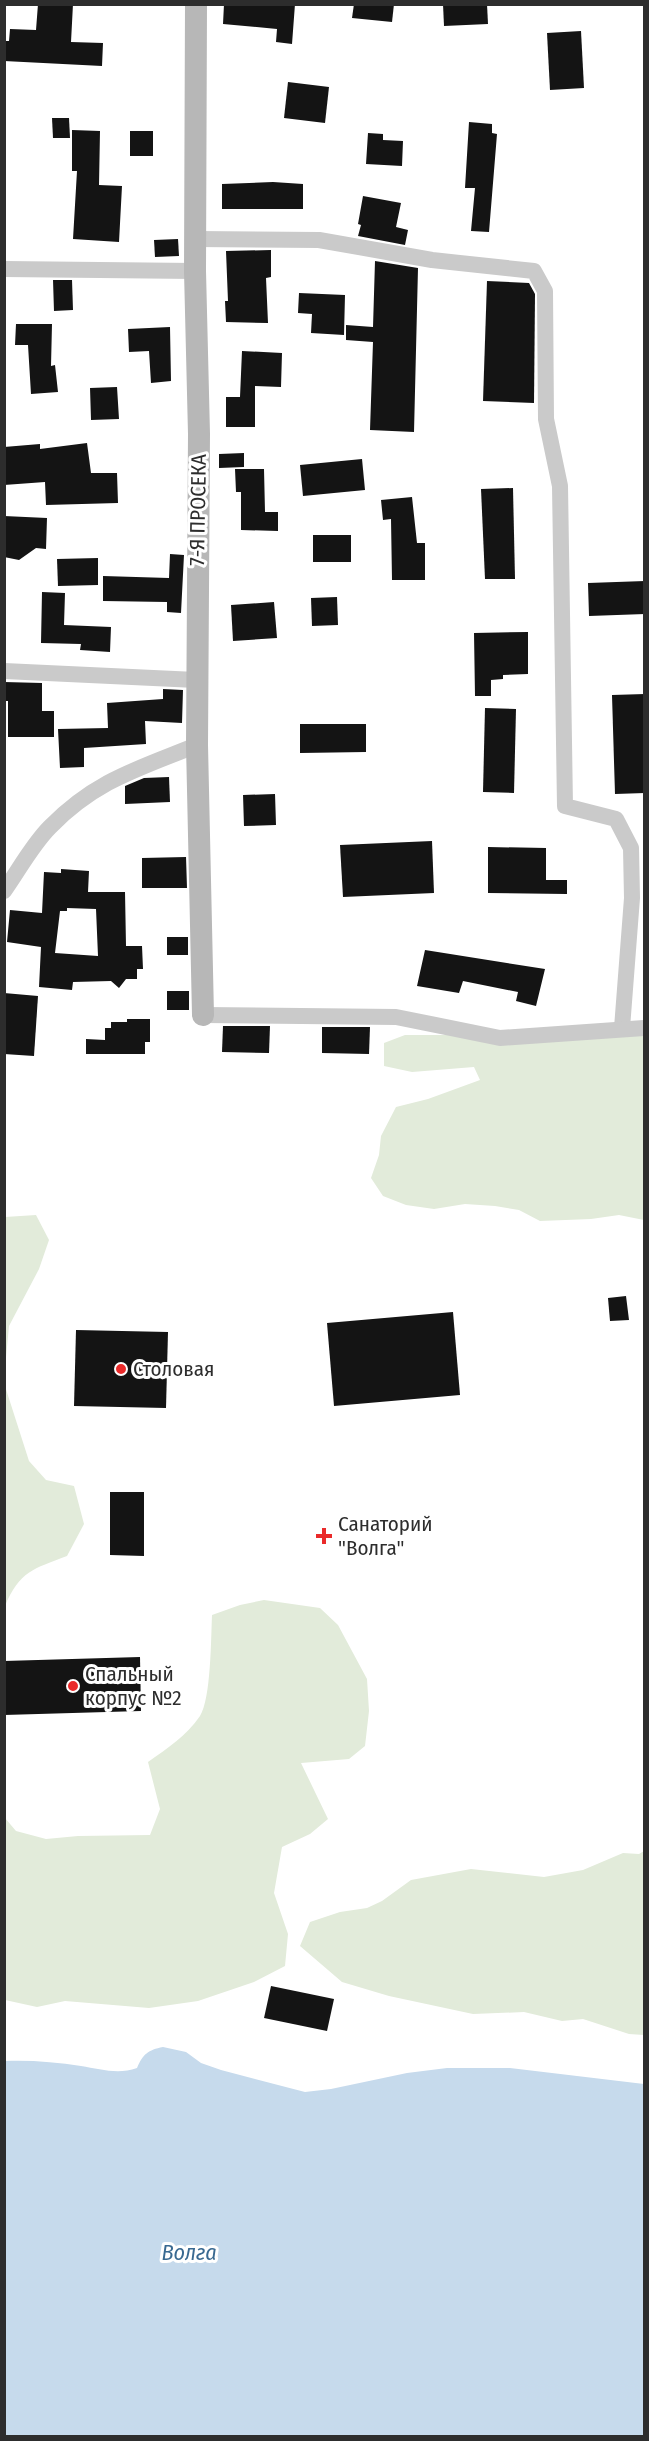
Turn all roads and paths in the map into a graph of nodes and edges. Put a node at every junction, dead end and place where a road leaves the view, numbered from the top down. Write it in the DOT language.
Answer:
graph roads {
  1 [pos="196,4"];
  2 [pos="195,240"];
  3 [pos="4,269"];
  4 [pos="195,272"];
  5 [pos="4,671"];
  6 [pos="196,681"];
  7 [pos="197,745"];
  8 [pos="4,891"];
  9 [pos="202,1016"];
  10 [pos="622,1028"];
  11 [pos="645,1028"];
  1 -- 2 [label="street, 7-Я ПРОСЕКА"];
  2 -- 4 [label="street, 7-Я ПРОСЕКА"];
  2 -- 10 [label="street"];
  3 -- 4 [label="street"];
  4 -- 6 [label="street, 7-Я ПРОСЕКА"];
  5 -- 6 [label="street"];
  6 -- 7 [label="street, 7-Я ПРОСЕКА"];
  7 -- 8 [label="street"];
  7 -- 9 [label="street, 7-Я ПРОСЕКА"];
  9 -- 10 [label="street"];
  10 -- 11 [label="street"];
}
